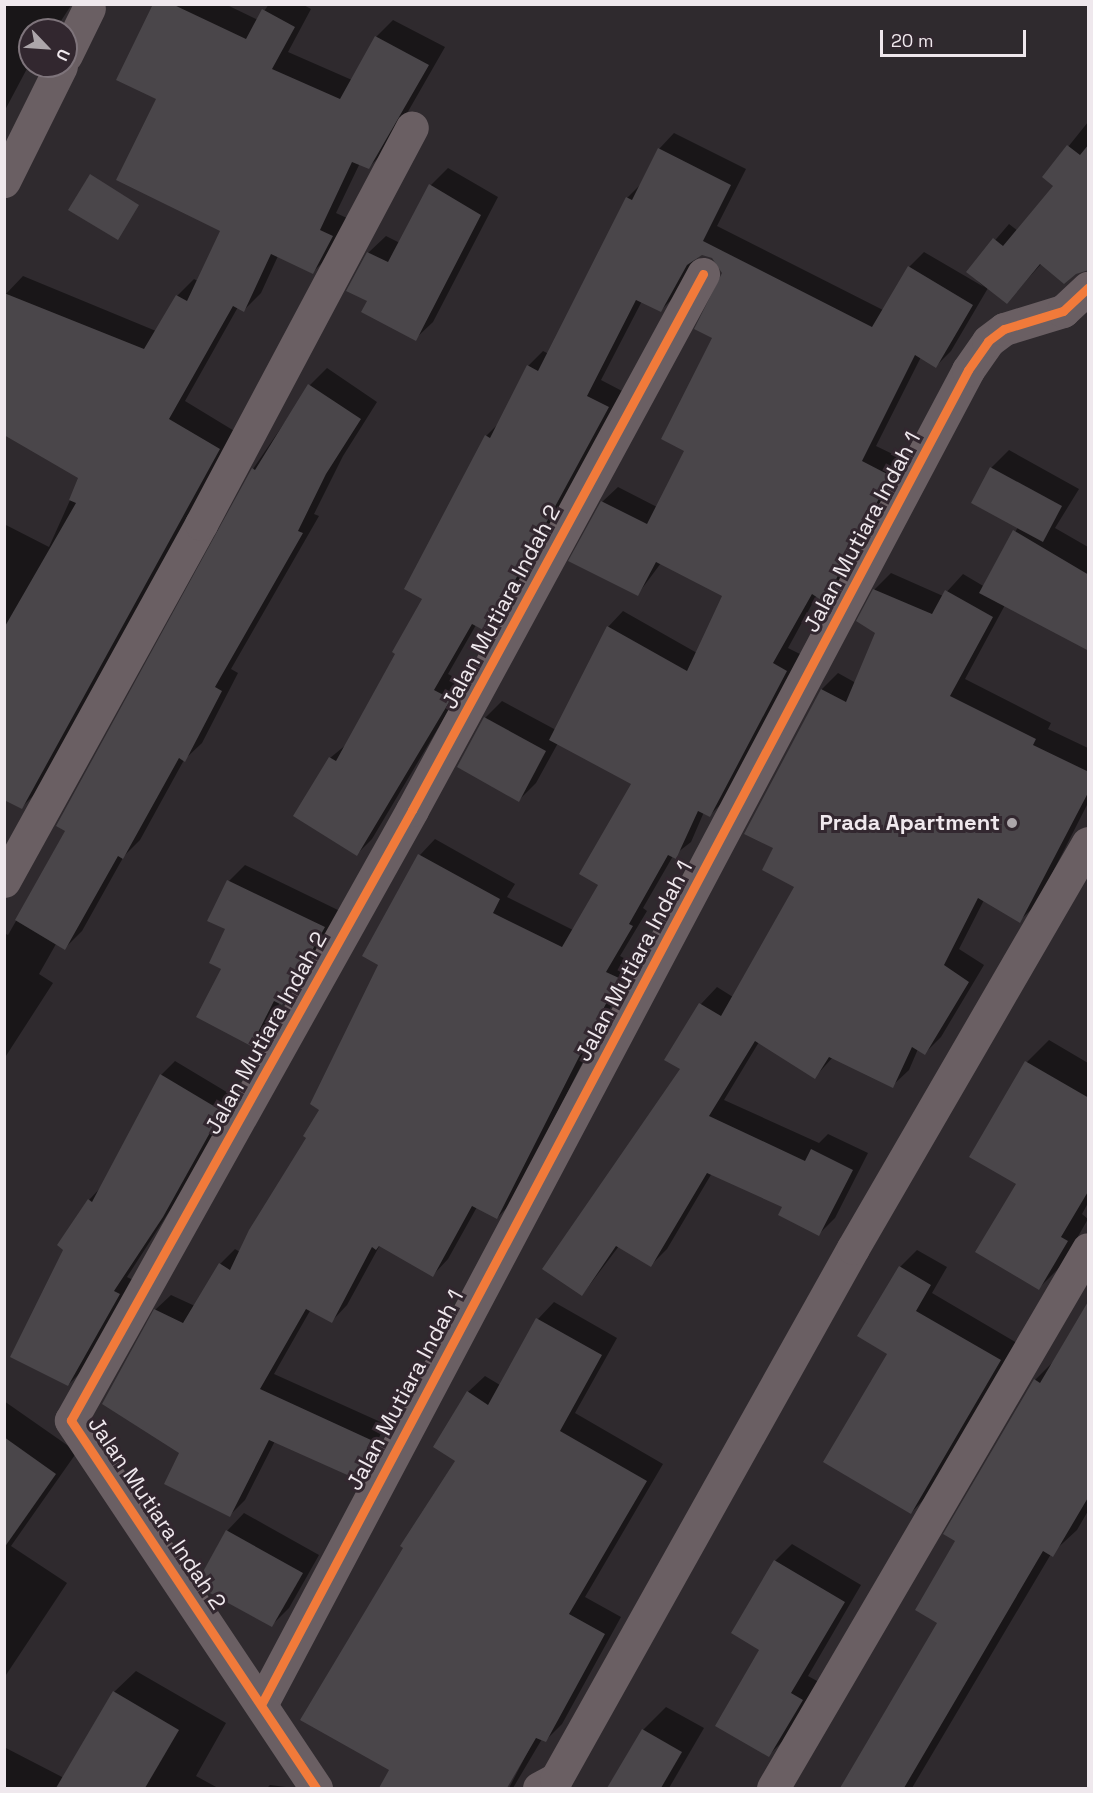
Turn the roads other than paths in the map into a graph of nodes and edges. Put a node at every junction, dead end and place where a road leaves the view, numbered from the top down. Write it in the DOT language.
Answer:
graph roads {
  1 [pos="89,8"];
  2 [pos="78,30"];
  3 [pos="55,78"];
  4 [pos="412,128"];
  5 [pos="4,181"];
  6 [pos="703,274"];
  7 [pos="1089,288"];
  8 [pos="1089,843"];
  9 [pos="4,880"];
  10 [pos="1089,1249"];
  11 [pos="262,1703"];
  12 [pos="551,1785"];
  13 [pos="316,1788"];
  14 [pos="773,1788"];
  1 -- 2 [label="street"];
  3 -- 5 [label="street"];
  4 -- 9 [label="street"];
  6 -- 11 [label="street, Jalan Mutiara Indah 2"];
  7 -- 11 [label="street, Jalan Mutiara Indah 1"];
  8 -- 12 [label="street"];
  10 -- 14 [label="street"];
  11 -- 13 [label="street, Jalan Mutiara Indah 2"];
}
